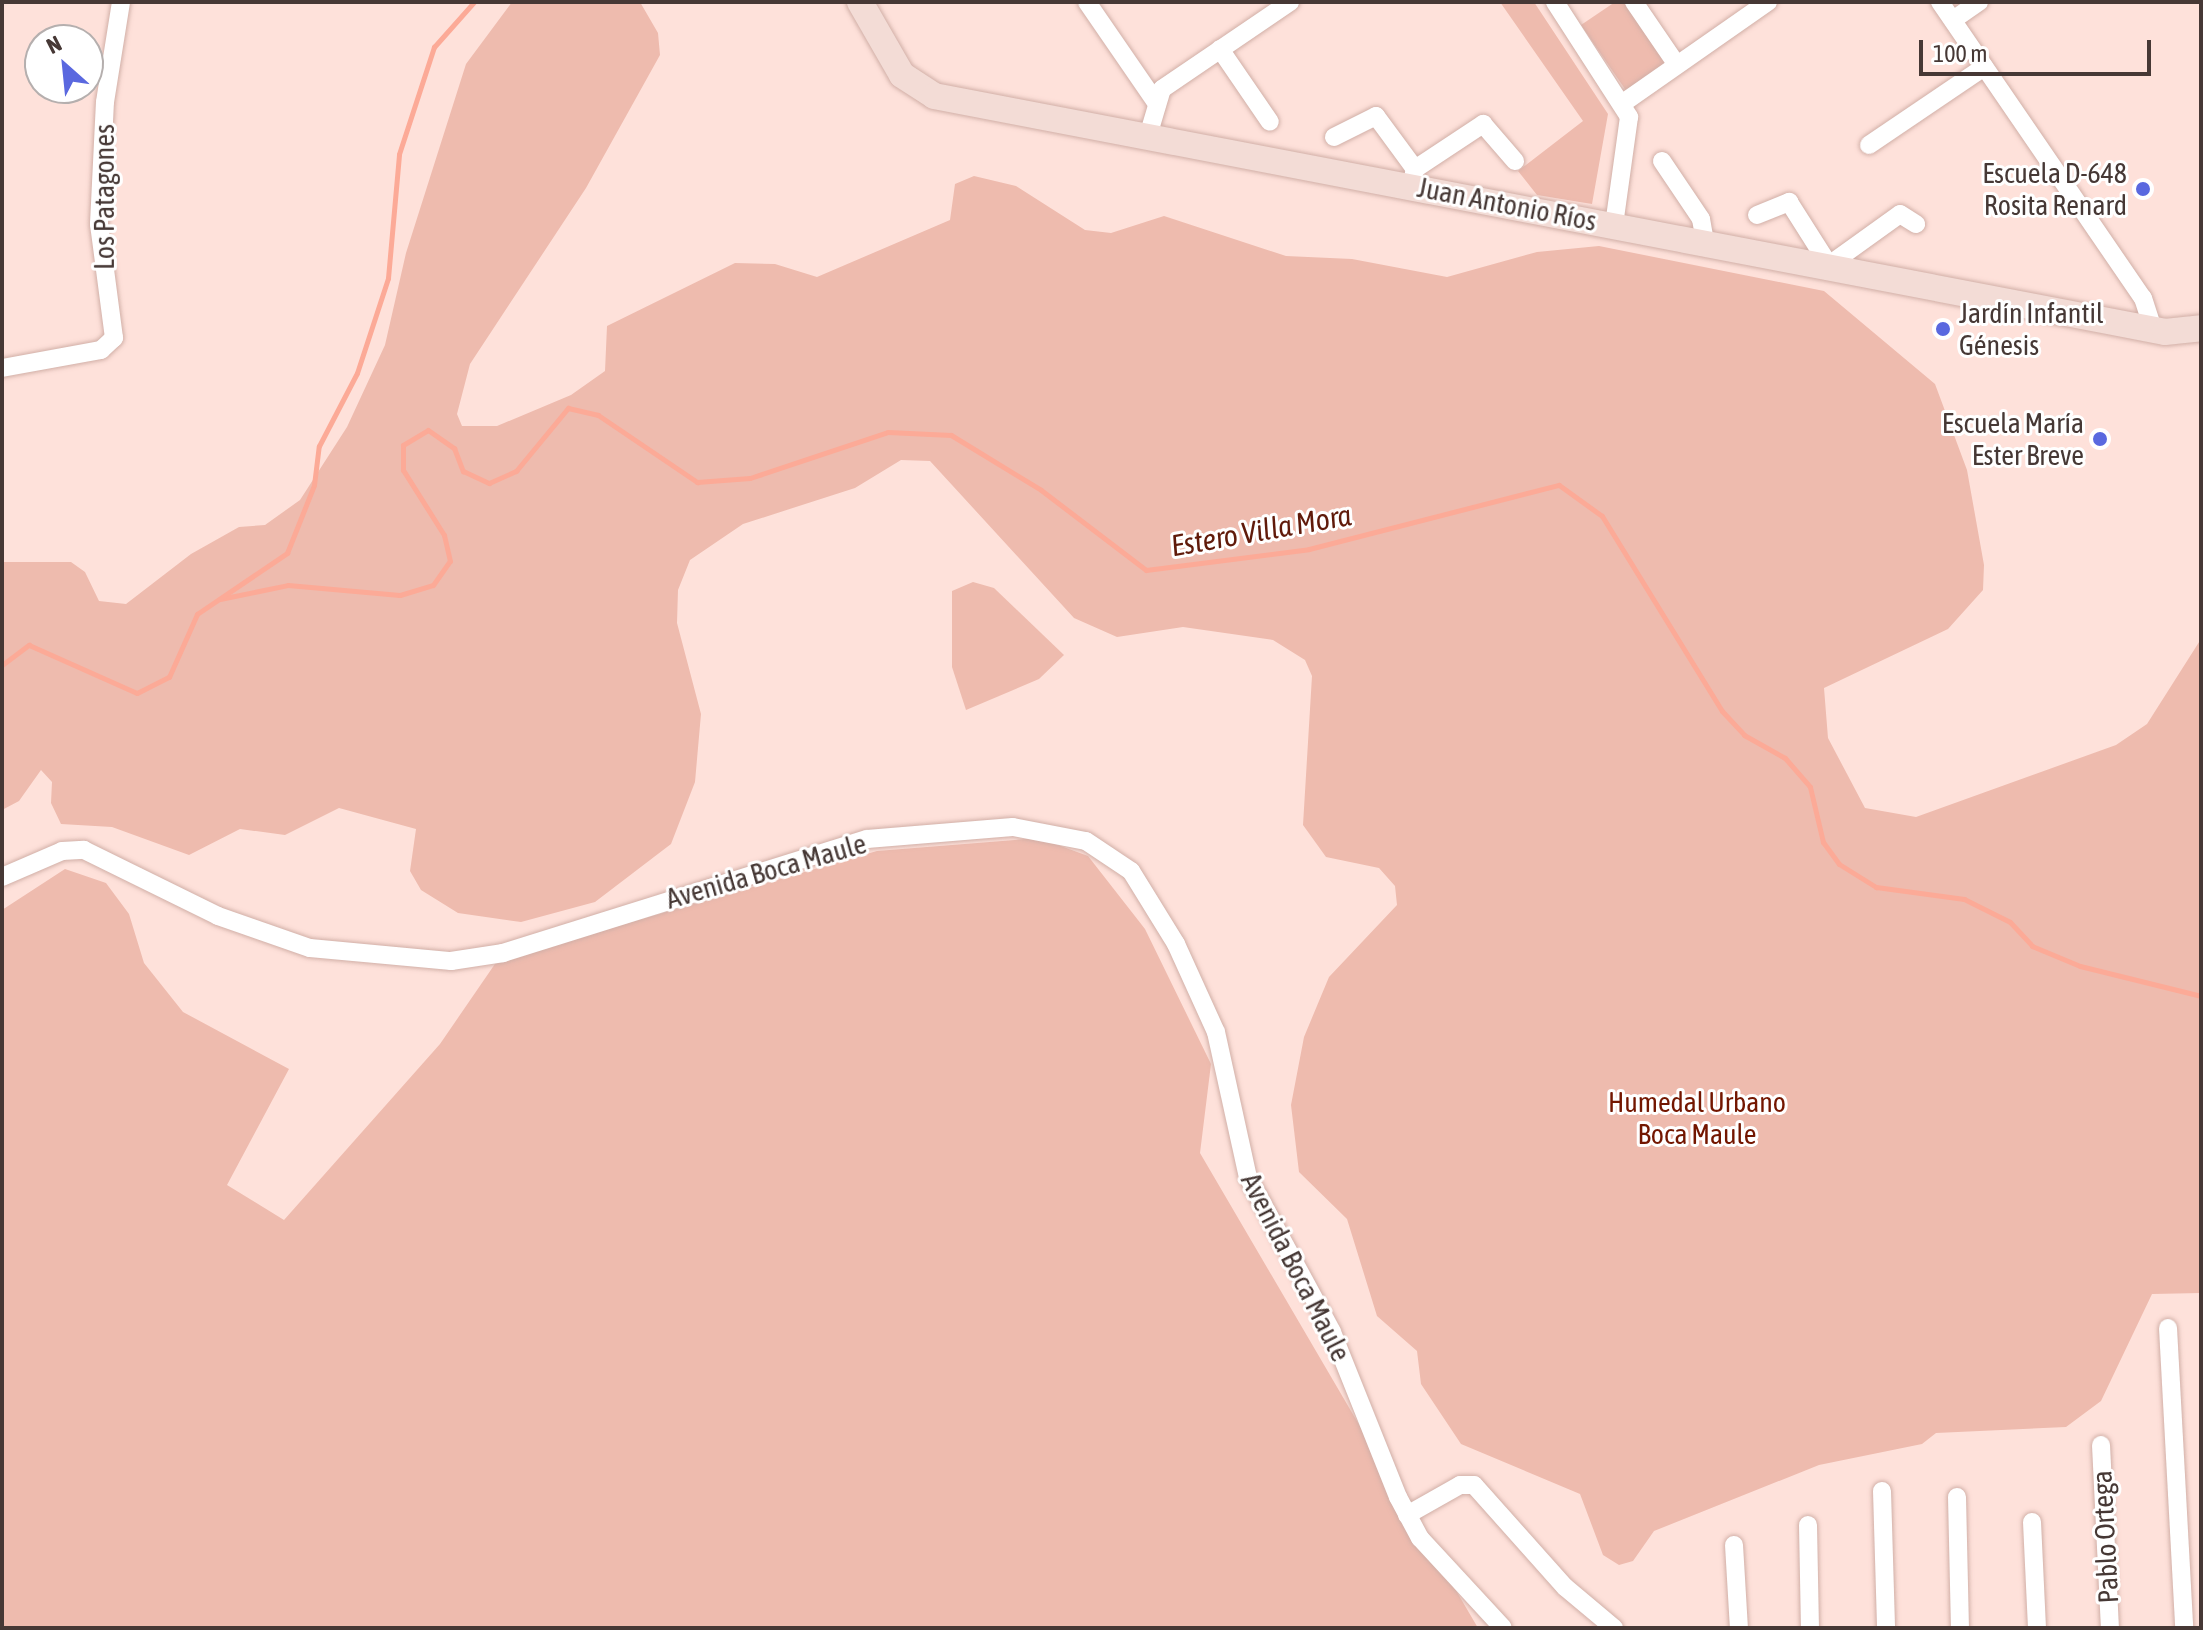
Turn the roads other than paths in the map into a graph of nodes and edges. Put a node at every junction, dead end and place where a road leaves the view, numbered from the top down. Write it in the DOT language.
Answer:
graph roads {
  1 [pos="121,2"];
  2 [pos="860,2"];
  3 [pos="1087,2"];
  4 [pos="1290,2"];
  5 [pos="1555,2"];
  6 [pos="1634,2"];
  7 [pos="1766,2"];
  8 [pos="1940,2"];
  9 [pos="1979,2"];
  10 [pos="1953,20"];
  11 [pos="1220,49"];
  12 [pos="1677,65"];
  13 [pos="1984,67"];
  14 [pos="1155,101"];
  15 [pos="1623,103"];
  16 [pos="1270,122"];
  17 [pos="1148,136"];
  18 [pos="1334,137"];
  19 [pos="1869,145"];
  20 [pos="1515,161"];
  21 [pos="1662,161"];
  22 [pos="1413,177"];
  23 [pos="1757,215"];
  24 [pos="1916,224"];
  25 [pos="1614,225"];
  26 [pos="1705,241"];
  27 [pos="1829,265"];
  28 [pos="2153,328"];
  29 [pos="2201,328"];
  30 [pos="2,368"];
  31 [pos="2,877"];
  32 [pos="2168,1328"];
  33 [pos="2101,1445"];
  34 [pos="1882,1491"];
  35 [pos="1957,1497"];
  36 [pos="1407,1515"];
  37 [pos="2032,1522"];
  38 [pos="1808,1525"];
  39 [pos="1734,1545"];
  40 [pos="1503,1628"];
  41 [pos="1614,1628"];
  42 [pos="1739,1628"];
  43 [pos="1810,1628"];
  44 [pos="1886,1628"];
  45 [pos="1960,1628"];
  46 [pos="2037,1628"];
  47 [pos="2110,1628"];
  48 [pos="2184,1628"];
  1 -- 30 [label="street, Los Patagones"];
  2 -- 17 [label="street, Juan Antonio Ríos"];
  3 -- 14 [label="street"];
  4 -- 11 [label="street"];
  5 -- 15 [label="street"];
  6 -- 12 [label="street"];
  7 -- 12 [label="street"];
  8 -- 10 [label="street"];
  9 -- 10 [label="street"];
  10 -- 13 [label="street"];
  11 -- 14 [label="street"];
  11 -- 16 [label="street"];
  12 -- 15 [label="street"];
  13 -- 19 [label="street"];
  13 -- 28 [label="street"];
  14 -- 17 [label="street"];
  15 -- 25 [label="street"];
  17 -- 22 [label="street, Juan Antonio Ríos"];
  18 -- 22 [label="street"];
  20 -- 22 [label="street"];
  21 -- 26 [label="street"];
  22 -- 25 [label="street, Juan Antonio Ríos"];
  23 -- 27 [label="street"];
  24 -- 27 [label="street"];
  25 -- 26 [label="street, Juan Antonio Ríos"];
  26 -- 27 [label="street, Juan Antonio Ríos"];
  27 -- 28 [label="street, Juan Antonio Ríos"];
  28 -- 29 [label="street, Juan Antonio Ríos"];
  31 -- 36 [label="street, Avenida Boca Maule"];
  32 -- 48 [label="street"];
  33 -- 47 [label="street, Pablo Ortega"];
  34 -- 44 [label="street"];
  35 -- 45 [label="street"];
  36 -- 40 [label="street, Avenida Boca Maule"];
  36 -- 41 [label="street"];
  37 -- 46 [label="street"];
  38 -- 43 [label="street"];
  39 -- 42 [label="street"];
}
